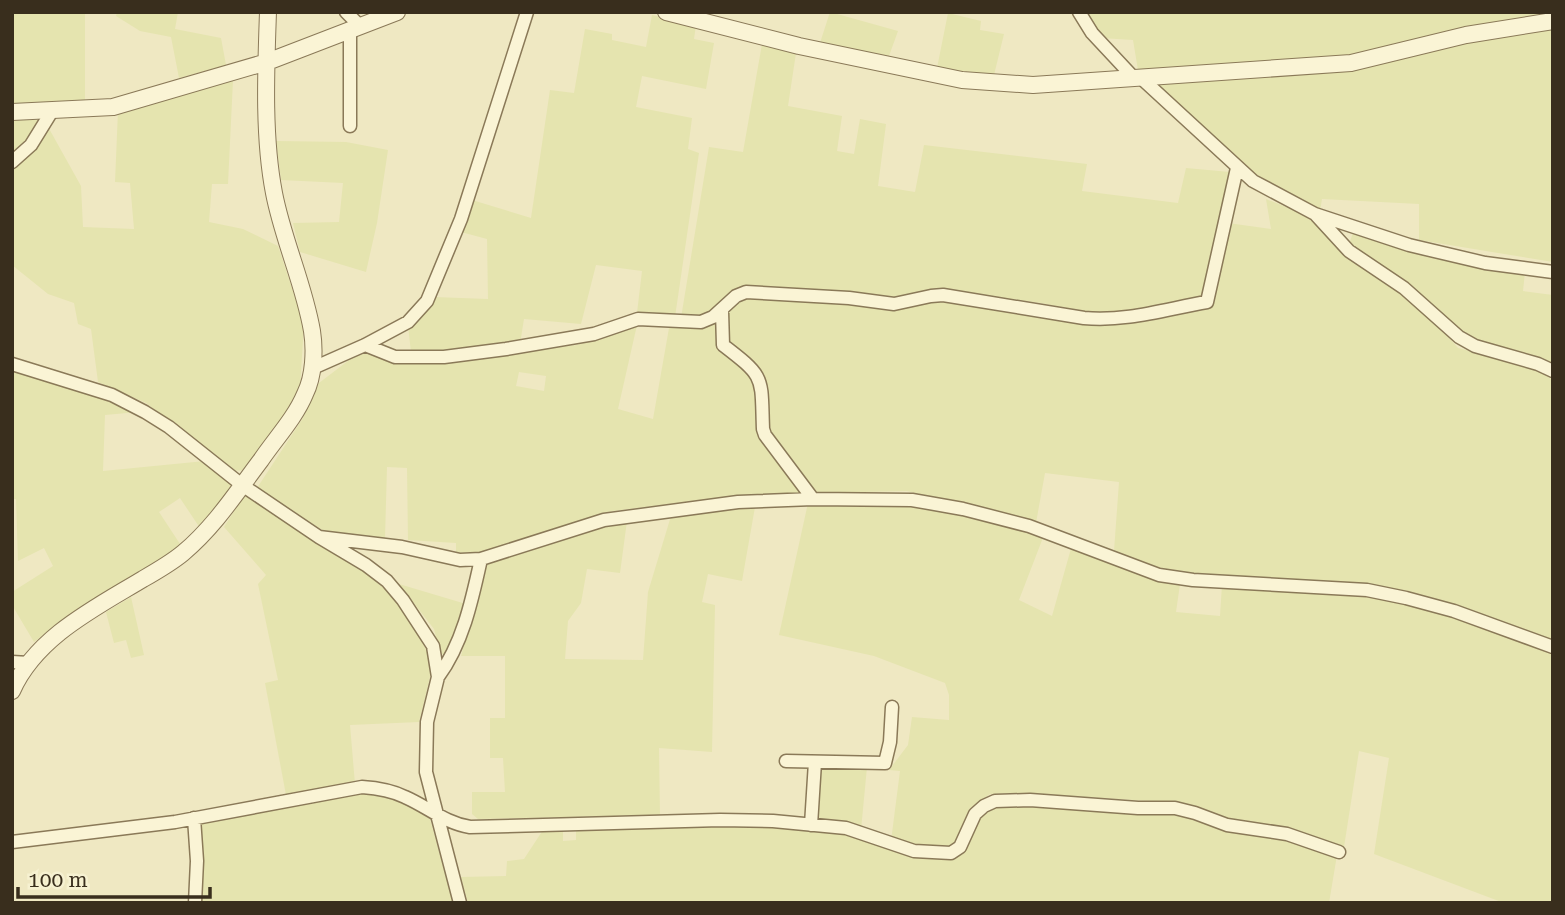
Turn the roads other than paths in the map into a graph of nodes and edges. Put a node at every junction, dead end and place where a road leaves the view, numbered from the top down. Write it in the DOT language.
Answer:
graph roads {
  1 [pos="268,12"];
  2 [pos="346,12"];
  3 [pos="397,12"];
  4 [pos="527,12"];
  5 [pos="666,12"];
  6 [pos="1079,12"];
  7 [pos="724,20"];
  8 [pos="1553,21"];
  9 [pos="355,28"];
  10 [pos="267,62"];
  11 [pos="1137,77"];
  12 [pos="52,111"];
  13 [pos="12,112"];
  14 [pos="350,126"];
  15 [pos="12,162"];
  16 [pos="1237,168"];
  17 [pos="1315,214"];
  18 [pos="1553,272"];
  19 [pos="722,311"];
  20 [pos="365,345"];
  21 [pos="12,364"];
  22 [pos="313,368"];
  23 [pos="1553,371"];
  24 [pos="242,485"];
  25 [pos="813,499"];
  26 [pos="319,537"];
  27 [pos="481,559"];
  28 [pos="1553,647"];
  29 [pos="12,663"];
  30 [pos="29,663"];
  31 [pos="438,677"];
  32 [pos="12,691"];
  33 [pos="892,707"];
  34 [pos="786,761"];
  35 [pos="815,762"];
  36 [pos="436,815"];
  37 [pos="194,818"];
  38 [pos="811,825"];
  39 [pos="12,842"];
  40 [pos="1339,852"];
  41 [pos="195,903"];
  42 [pos="460,903"];
  1 -- 10 [label="street"];
  2 -- 9 [label="street"];
  3 -- 9 [label="street"];
  4 -- 20 [label="street"];
  5 -- 7 [label="street"];
  6 -- 11 [label="street"];
  7 -- 11 [label="street"];
  8 -- 11 [label="street"];
  9 -- 10 [label="street"];
  9 -- 14 [label="street"];
  10 -- 12 [label="street"];
  10 -- 22 [label="street"];
  11 -- 16 [label="street"];
  12 -- 13 [label="street"];
  12 -- 15 [label="street"];
  16 -- 17 [label="street"];
  16 -- 19 [label="street"];
  17 -- 18 [label="street"];
  17 -- 23 [label="street"];
  19 -- 20 [label="street"];
  19 -- 25 [label="street"];
  20 -- 22 [label="street"];
  21 -- 24 [label="street"];
  22 -- 24 [label="street"];
  24 -- 26 [label="street"];
  24 -- 30 [label="street"];
  25 -- 27 [label="street"];
  25 -- 28 [label="street"];
  26 -- 27 [label="street"];
  26 -- 31 [label="street"];
  27 -- 31 [label="street"];
  29 -- 30 [label="street"];
  30 -- 32 [label="street"];
  31 -- 36 [label="street"];
  33 -- 35 [label="street"];
  34 -- 35 [label="street"];
  35 -- 38 [label="street"];
  36 -- 37 [label="street"];
  36 -- 38 [label="street"];
  36 -- 42 [label="street"];
  37 -- 39 [label="street"];
  37 -- 41 [label="street"];
  38 -- 40 [label="street"];
}
